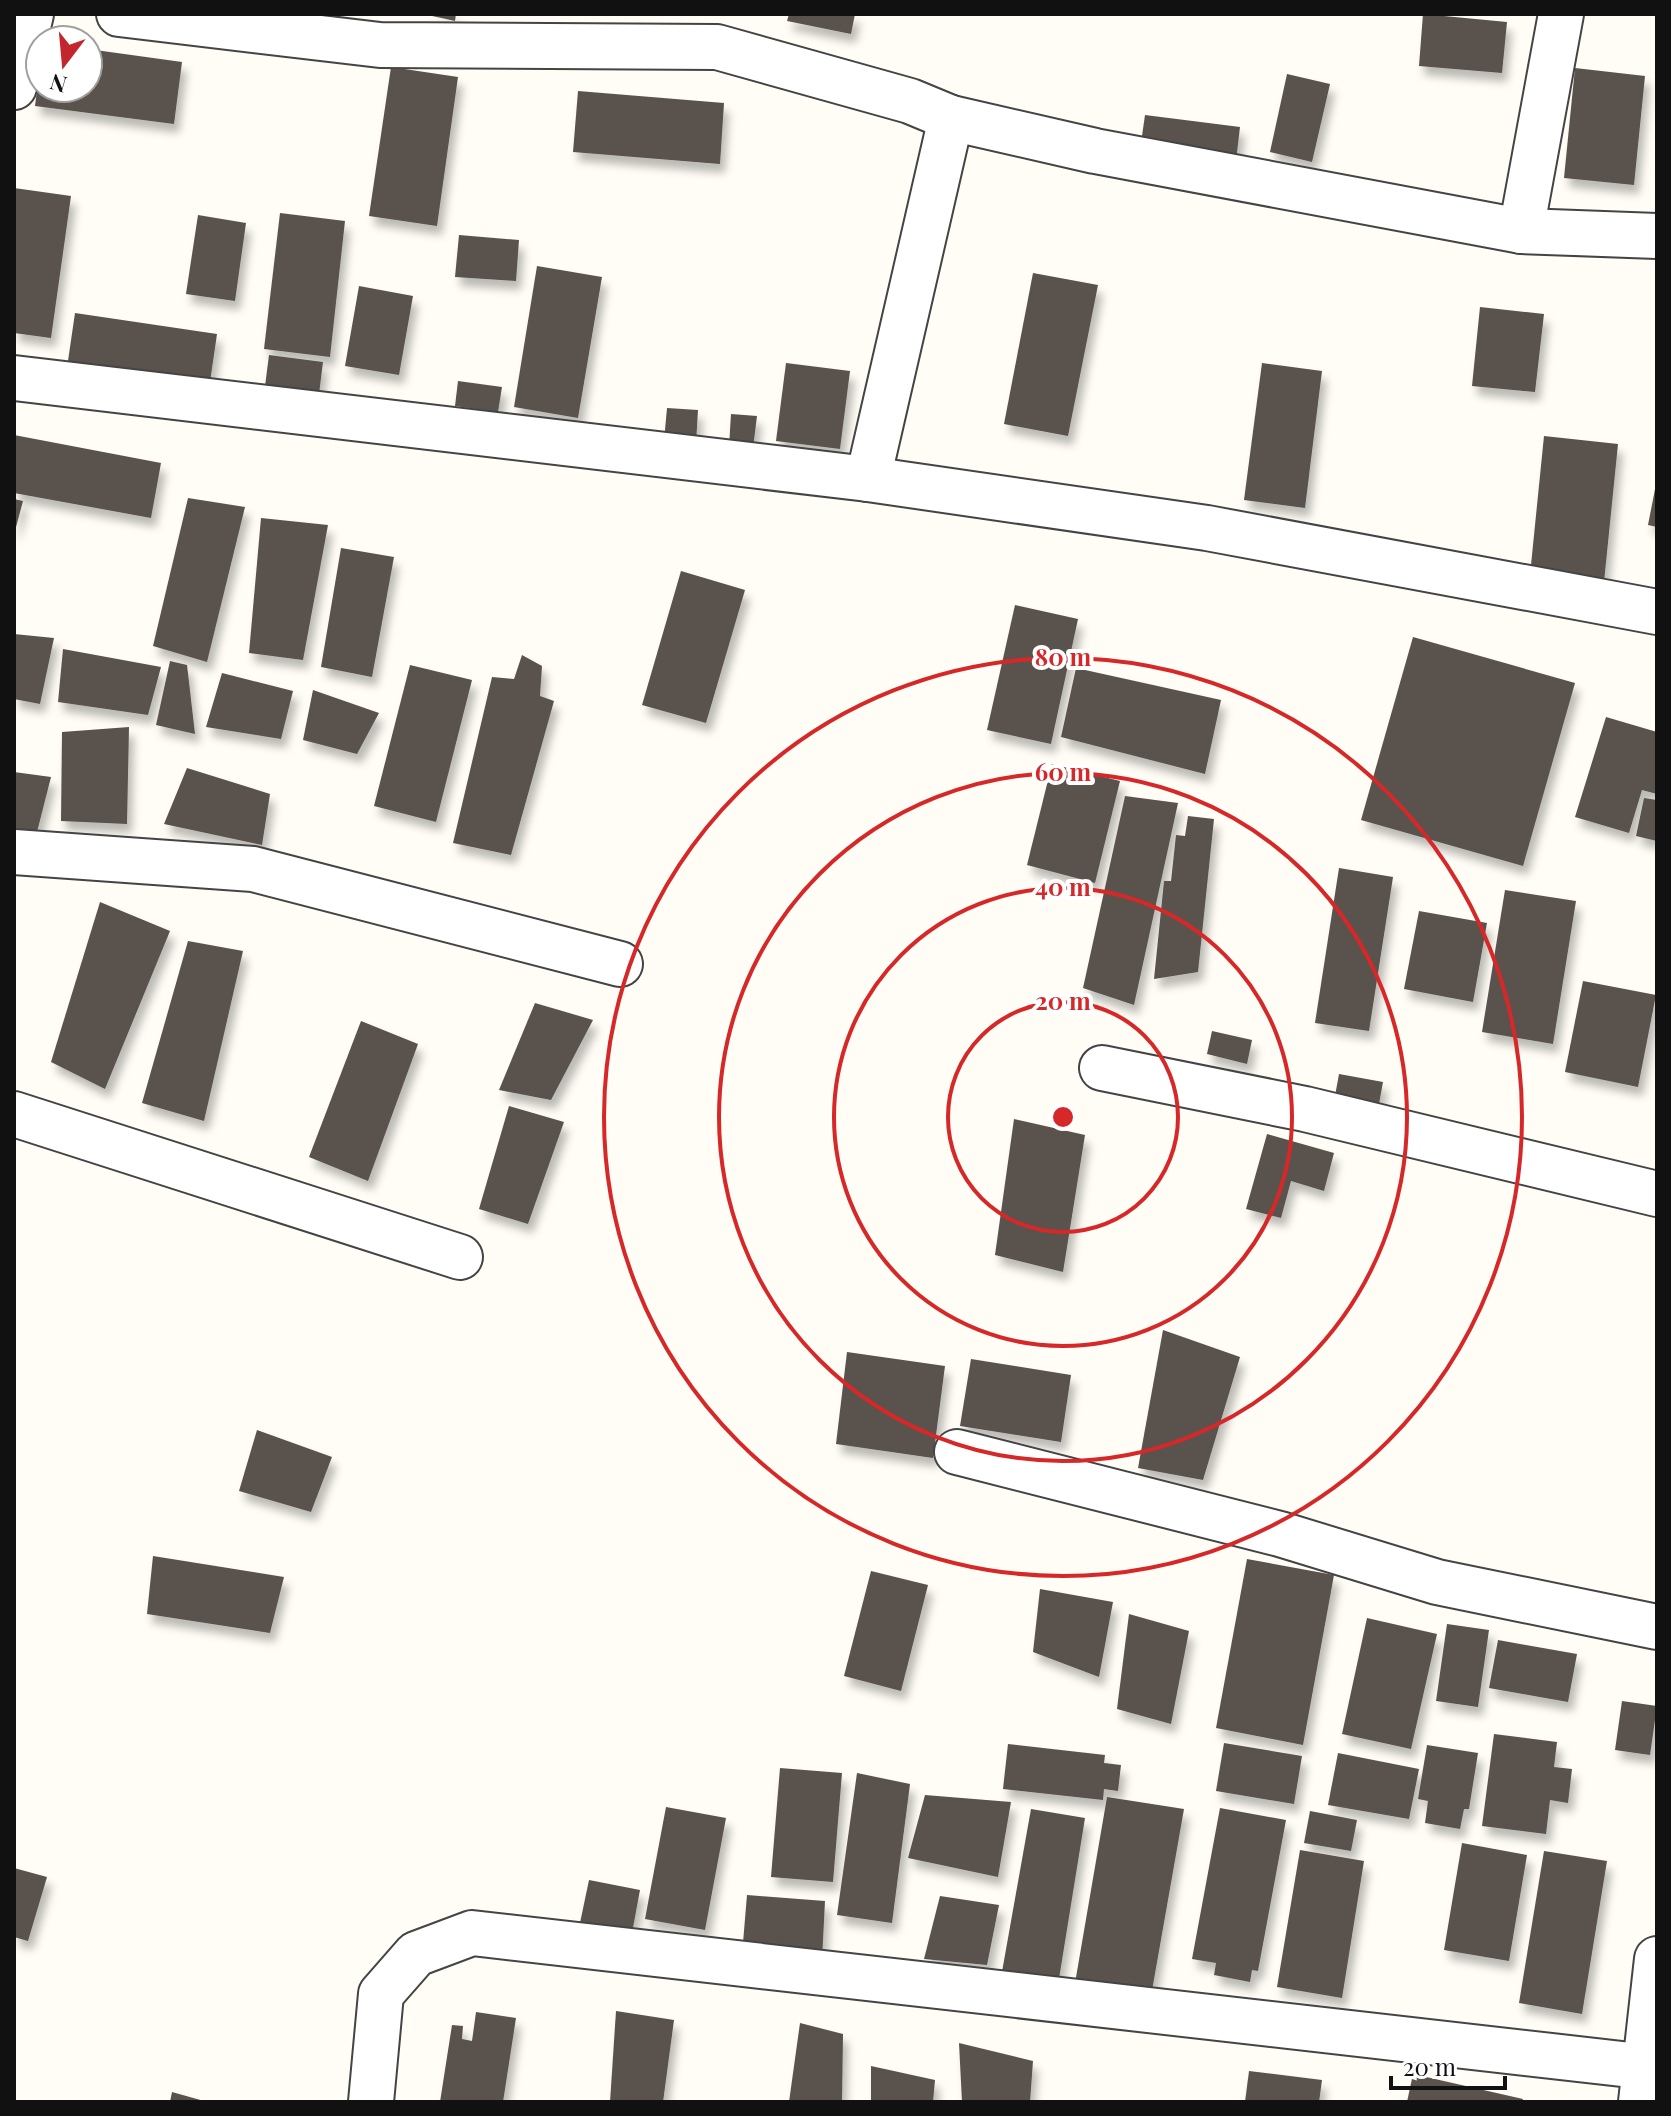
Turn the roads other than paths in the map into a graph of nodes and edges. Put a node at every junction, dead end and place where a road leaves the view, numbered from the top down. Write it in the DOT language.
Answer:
graph roads {
  1 [pos="31,14"];
  2 [pos="119,14"];
  3 [pos="1561,14"];
  4 [pos="383,30"];
  5 [pos="723,30"];
  6 [pos="14,87"];
  7 [pos="951,118"];
  8 [pos="1521,231"];
  9 [pos="1657,236"];
  10 [pos="14,378"];
  11 [pos="868,479"];
  12 [pos="1657,612"];
  13 [pos="14,852"];
  14 [pos="620,964"];
  15 [pos="1102,1068"];
  16 [pos="14,1114"];
  17 [pos="1657,1194"];
  18 [pos="460,1257"];
  19 [pos="957,1452"];
  20 [pos="1657,1627"];
  21 [pos="1657,1959"];
  22 [pos="1647,2078"];
  23 [pos="371,2102"];
  1 -- 6 [label="street"];
  2 -- 4 [label="street"];
  3 -- 8 [label="street"];
  4 -- 5 [label="street"];
  5 -- 7 [label="street"];
  7 -- 8 [label="street"];
  7 -- 11 [label="street"];
  8 -- 9 [label="street"];
  10 -- 11 [label="street"];
  11 -- 12 [label="street"];
  13 -- 14 [label="street"];
  15 -- 17 [label="street"];
  16 -- 18 [label="street"];
  19 -- 20 [label="street"];
  21 -- 22 [label="street"];
  22 -- 23 [label="street"];
}
